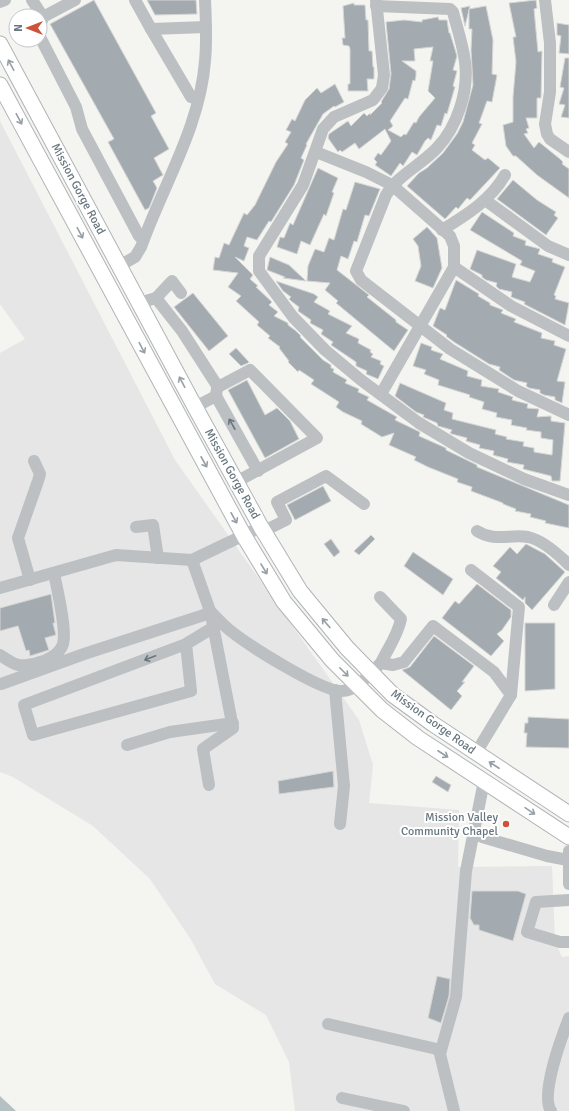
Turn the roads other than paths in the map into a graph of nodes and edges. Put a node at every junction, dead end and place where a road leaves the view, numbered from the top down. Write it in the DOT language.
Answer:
graph roads {
  1 [pos="4,0"];
  2 [pos="75,0"];
  3 [pos="135,0"];
  4 [pos="205,0"];
  5 [pos="545,0"];
  6 [pos="0,2"];
  7 [pos="376,3"];
  8 [pos="48,16"];
  9 [pos="206,27"];
  10 [pos="151,29"];
  11 [pos="0,44"];
  12 [pos="46,48"];
  13 [pos="0,85"];
  14 [pos="198,99"];
  15 [pos="316,152"];
  16 [pos="569,152"];
  17 [pos="505,174"];
  18 [pos="392,185"];
  19 [pos="485,200"];
  20 [pos="442,230"];
  21 [pos="144,238"];
  22 [pos="569,255"];
  23 [pos="119,266"];
  24 [pos="454,266"];
  25 [pos="181,293"];
  26 [pos="156,298"];
  27 [pos="139,303"];
  28 [pos="419,326"];
  29 [pos="569,336"];
  30 [pos="217,392"];
  31 [pos="381,394"];
  32 [pos="195,407"];
  33 [pos="569,415"];
  34 [pos="34,461"];
  35 [pos="258,470"];
  36 [pos="236,482"];
  37 [pos="569,495"];
  38 [pos="364,504"];
  39 [pos="136,527"];
  40 [pos="262,529"];
  41 [pos="477,530"];
  42 [pos="244,536"];
  43 [pos="158,558"];
  44 [pos="192,560"];
  45 [pos="569,565"];
  46 [pos="471,570"];
  47 [pos="54,573"];
  48 [pos="30,580"];
  49 [pos="569,582"];
  50 [pos="0,588"];
  51 [pos="380,597"];
  52 [pos="554,605"];
  53 [pos="210,611"];
  54 [pos="214,627"];
  55 [pos="186,644"];
  56 [pos="0,655"];
  57 [pos="376,667"];
  58 [pos="0,684"];
  59 [pos="357,685"];
  60 [pos="335,690"];
  61 [pos="511,695"];
  62 [pos="233,723"];
  63 [pos="127,745"];
  64 [pos="476,752"];
  65 [pos="484,781"];
  66 [pos="209,785"];
  67 [pos="569,814"];
  68 [pos="340,824"];
  69 [pos="482,836"];
  70 [pos="569,837"];
  71 [pos="568,855"];
  72 [pos="569,884"];
  73 [pos="569,900"];
  74 [pos="569,942"];
  75 [pos="569,1018"];
  76 [pos="328,1024"];
  77 [pos="441,1050"];
  78 [pos="342,1098"];
  79 [pos="404,1111"];
  80 [pos="454,1111"];
  81 [pos="550,1111"];
  1 -- 6 [label="street"];
  2 -- 8 [label="street"];
  3 -- 10 [label="street"];
  4 -- 9 [label="street"];
  5 -- 16 [label="street"];
  7 -- 15 [label="street"];
  7 -- 18 [label="street"];
  9 -- 10 [label="street"];
  9 -- 14 [label="street"];
  10 -- 14 [label="street"];
  23 -- 11 [label="main road, Mission Gorge Road, one-way"];
  12 -- 21 [label="street"];
  13 -- 42 [label="main road, Mission Gorge Road, one-way"];
  14 -- 21 [label="street"];
  15 -- 18 [label="street"];
  15 -- 31 [label="street"];
  17 -- 19 [label="street"];
  18 -- 20 [label="street"];
  18 -- 28 [label="street"];
  19 -- 20 [label="street"];
  19 -- 22 [label="street"];
  20 -- 24 [label="street"];
  21 -- 23 [label="street"];
  23 -- 27 [label="main road, Mission Gorge Road"];
  24 -- 28 [label="street"];
  24 -- 29 [label="street"];
  25 -- 26 [label="street"];
  26 -- 27 [label="street"];
  26 -- 30 [label="street"];
  32 -- 27 [label="main road, Mission Gorge Road, one-way"];
  28 -- 31 [label="street"];
  28 -- 33 [label="street"];
  30 -- 32 [label="street"];
  35 -- 30 [label="street, one-way"];
  30 -- 35 [label="street"];
  31 -- 37 [label="street"];
  32 -- 36 [label="main road, Mission Gorge Road"];
  34 -- 48 [label="street"];
  35 -- 36 [label="street"];
  36 -- 40 [label="main road, Mission Gorge Road"];
  38 -- 40 [label="street"];
  39 -- 43 [label="street"];
  40 -- 42 [label="street"];
  57 -- 40 [label="main road, Mission Gorge Road, one-way"];
  41 -- 45 [label="street"];
  42 -- 44 [label="street"];
  42 -- 59 [label="main road, Mission Gorge Road, one-way"];
  43 -- 44 [label="street"];
  43 -- 47 [label="street"];
  44 -- 53 [label="street"];
  46 -- 61 [label="street"];
  47 -- 48 [label="street"];
  47 -- 56 [label="street"];
  48 -- 50 [label="street"];
  49 -- 52 [label="street"];
  51 -- 57 [label="street"];
  53 -- 54 [label="street"];
  53 -- 58 [label="street"];
  53 -- 60 [label="street"];
  54 -- 55 [label="street"];
  54 -- 62 [label="street"];
  55 -- 55 [label="street, one-way"];
  57 -- 59 [label="street"];
  57 -- 61 [label="street"];
  57 -- 64 [label="main road, Mission Gorge Road"];
  59 -- 60 [label="street"];
  59 -- 65 [label="main road, Mission Gorge Road, one-way"];
  60 -- 68 [label="street"];
  61 -- 64 [label="street"];
  62 -- 63 [label="street"];
  62 -- 66 [label="street"];
  67 -- 64 [label="main road, Mission Gorge Road, one-way"];
  65 -- 70 [label="main road, Mission Gorge Road, one-way"];
  65 -- 77 [label="street"];
  69 -- 71 [label="street"];
  71 -- 72 [label="street"];
  73 -- 74 [label="street"];
  75 -- 81 [label="street"];
  76 -- 77 [label="street"];
  77 -- 80 [label="street"];
  78 -- 79 [label="street"];
}
